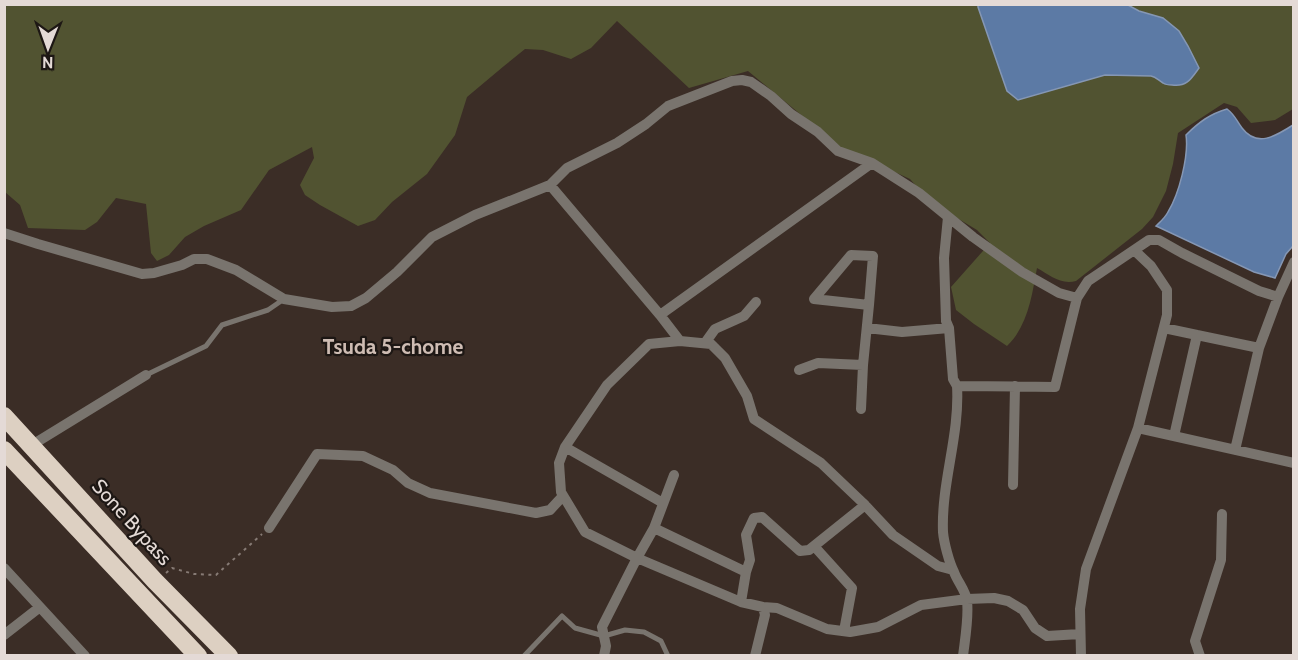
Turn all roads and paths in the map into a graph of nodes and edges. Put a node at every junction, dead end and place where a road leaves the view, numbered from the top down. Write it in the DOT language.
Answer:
graph roads {
  1 [pos="872,164"];
  2 [pos="549,185"];
  3 [pos="948,217"];
  4 [pos="4,232"];
  5 [pos="1134,250"];
  6 [pos="1293,262"];
  7 [pos="1278,297"];
  8 [pos="1077,298"];
  9 [pos="284,300"];
  10 [pos="756,302"];
  11 [pos="869,305"];
  12 [pos="660,315"];
  13 [pos="867,328"];
  14 [pos="949,328"];
  15 [pos="1164,328"];
  16 [pos="1197,335"];
  17 [pos="680,341"];
  18 [pos="705,343"];
  19 [pos="1259,348"];
  20 [pos="863,365"];
  21 [pos="799,370"];
  22 [pos="146,375"];
  23 [pos="957,386"];
  24 [pos="1015,386"];
  25 [pos="861,409"];
  26 [pos="4,416"];
  27 [pos="1138,428"];
  28 [pos="1174,436"];
  29 [pos="32,445"];
  30 [pos="565,447"];
  31 [pos="1235,450"];
  32 [pos="8,460"];
  33 [pos="1293,463"];
  34 [pos="674,475"];
  35 [pos="1013,485"];
  36 [pos="563,496"];
  37 [pos="663,503"];
  38 [pos="865,505"];
  39 [pos="1222,514"];
  40 [pos="269,528"];
  41 [pos="654,528"];
  42 [pos="814,546"];
  43 [pos="637,558"];
  44 [pos="4,568"];
  45 [pos="953,570"];
  46 [pos="746,572"];
  47 [pos="155,581"];
  48 [pos="967,599"];
  49 [pos="741,602"];
  50 [pos="40,607"];
  51 [pos="763,607"];
  52 [pos="207,632"];
  53 [pos="844,632"];
  54 [pos="1080,634"];
  55 [pos="4,635"];
  56 [pos="604,636"];
  57 [pos="85,656"];
  58 [pos="198,656"];
  59 [pos="217,656"];
  60 [pos="229,656"];
  61 [pos="524,656"];
  62 [pos="604,656"];
  63 [pos="668,656"];
  64 [pos="755,656"];
  65 [pos="963,656"];
  66 [pos="1081,656"];
  67 [pos="1200,656"];
  1 -- 2 [label="street"];
  1 -- 3 [label="street"];
  1 -- 12 [label="street"];
  2 -- 9 [label="street"];
  2 -- 12 [label="street"];
  3 -- 8 [label="street"];
  3 -- 14 [label="street"];
  4 -- 9 [label="street"];
  5 -- 7 [label="street"];
  5 -- 8 [label="street"];
  5 -- 15 [label="street"];
  6 -- 7 [label="street"];
  7 -- 19 [label="street"];
  8 -- 24 [label="street"];
  9 -- 22 [label="lane"];
  10 -- 18 [label="street"];
  11 -- 11 [label="street"];
  11 -- 13 [label="street"];
  12 -- 17 [label="street"];
  13 -- 14 [label="street"];
  13 -- 20 [label="street"];
  14 -- 23 [label="street"];
  15 -- 16 [label="street"];
  15 -- 27 [label="street"];
  16 -- 19 [label="street"];
  16 -- 28 [label="street"];
  17 -- 18 [label="street"];
  17 -- 30 [label="street"];
  18 -- 38 [label="street"];
  19 -- 31 [label="street"];
  20 -- 21 [label="street"];
  20 -- 25 [label="street"];
  22 -- 29 [label="street"];
  23 -- 24 [label="street"];
  23 -- 45 [label="street"];
  24 -- 35 [label="street"];
  26 -- 29 [label="highway, Sone Bypass"];
  27 -- 28 [label="street"];
  27 -- 54 [label="street"];
  28 -- 31 [label="street"];
  29 -- 47 [label="highway, Sone Bypass"];
  30 -- 36 [label="street"];
  30 -- 37 [label="street"];
  31 -- 33 [label="street"];
  32 -- 58 [label="highway"];
  34 -- 37 [label="street"];
  36 -- 40 [label="street"];
  36 -- 43 [label="street"];
  37 -- 41 [label="street"];
  38 -- 42 [label="street"];
  38 -- 45 [label="street"];
  39 -- 67 [label="street"];
  40 -- 47 [label="path"];
  41 -- 43 [label="street"];
  41 -- 46 [label="street"];
  42 -- 46 [label="street"];
  42 -- 53 [label="street"];
  43 -- 49 [label="street"];
  43 -- 56 [label="street"];
  44 -- 50 [label="street"];
  45 -- 48 [label="street"];
  46 -- 49 [label="street"];
  47 -- 52 [label="highway, Sone Bypass"];
  48 -- 53 [label="street"];
  48 -- 54 [label="street"];
  48 -- 65 [label="street"];
  49 -- 51 [label="street"];
  50 -- 55 [label="street"];
  50 -- 57 [label="street"];
  51 -- 53 [label="street"];
  51 -- 64 [label="street"];
  52 -- 59 [label="highway"];
  52 -- 60 [label="highway, Sone Bypass"];
  54 -- 66 [label="street"];
  56 -- 61 [label="lane"];
  56 -- 62 [label="street"];
  56 -- 63 [label="lane"];
}
